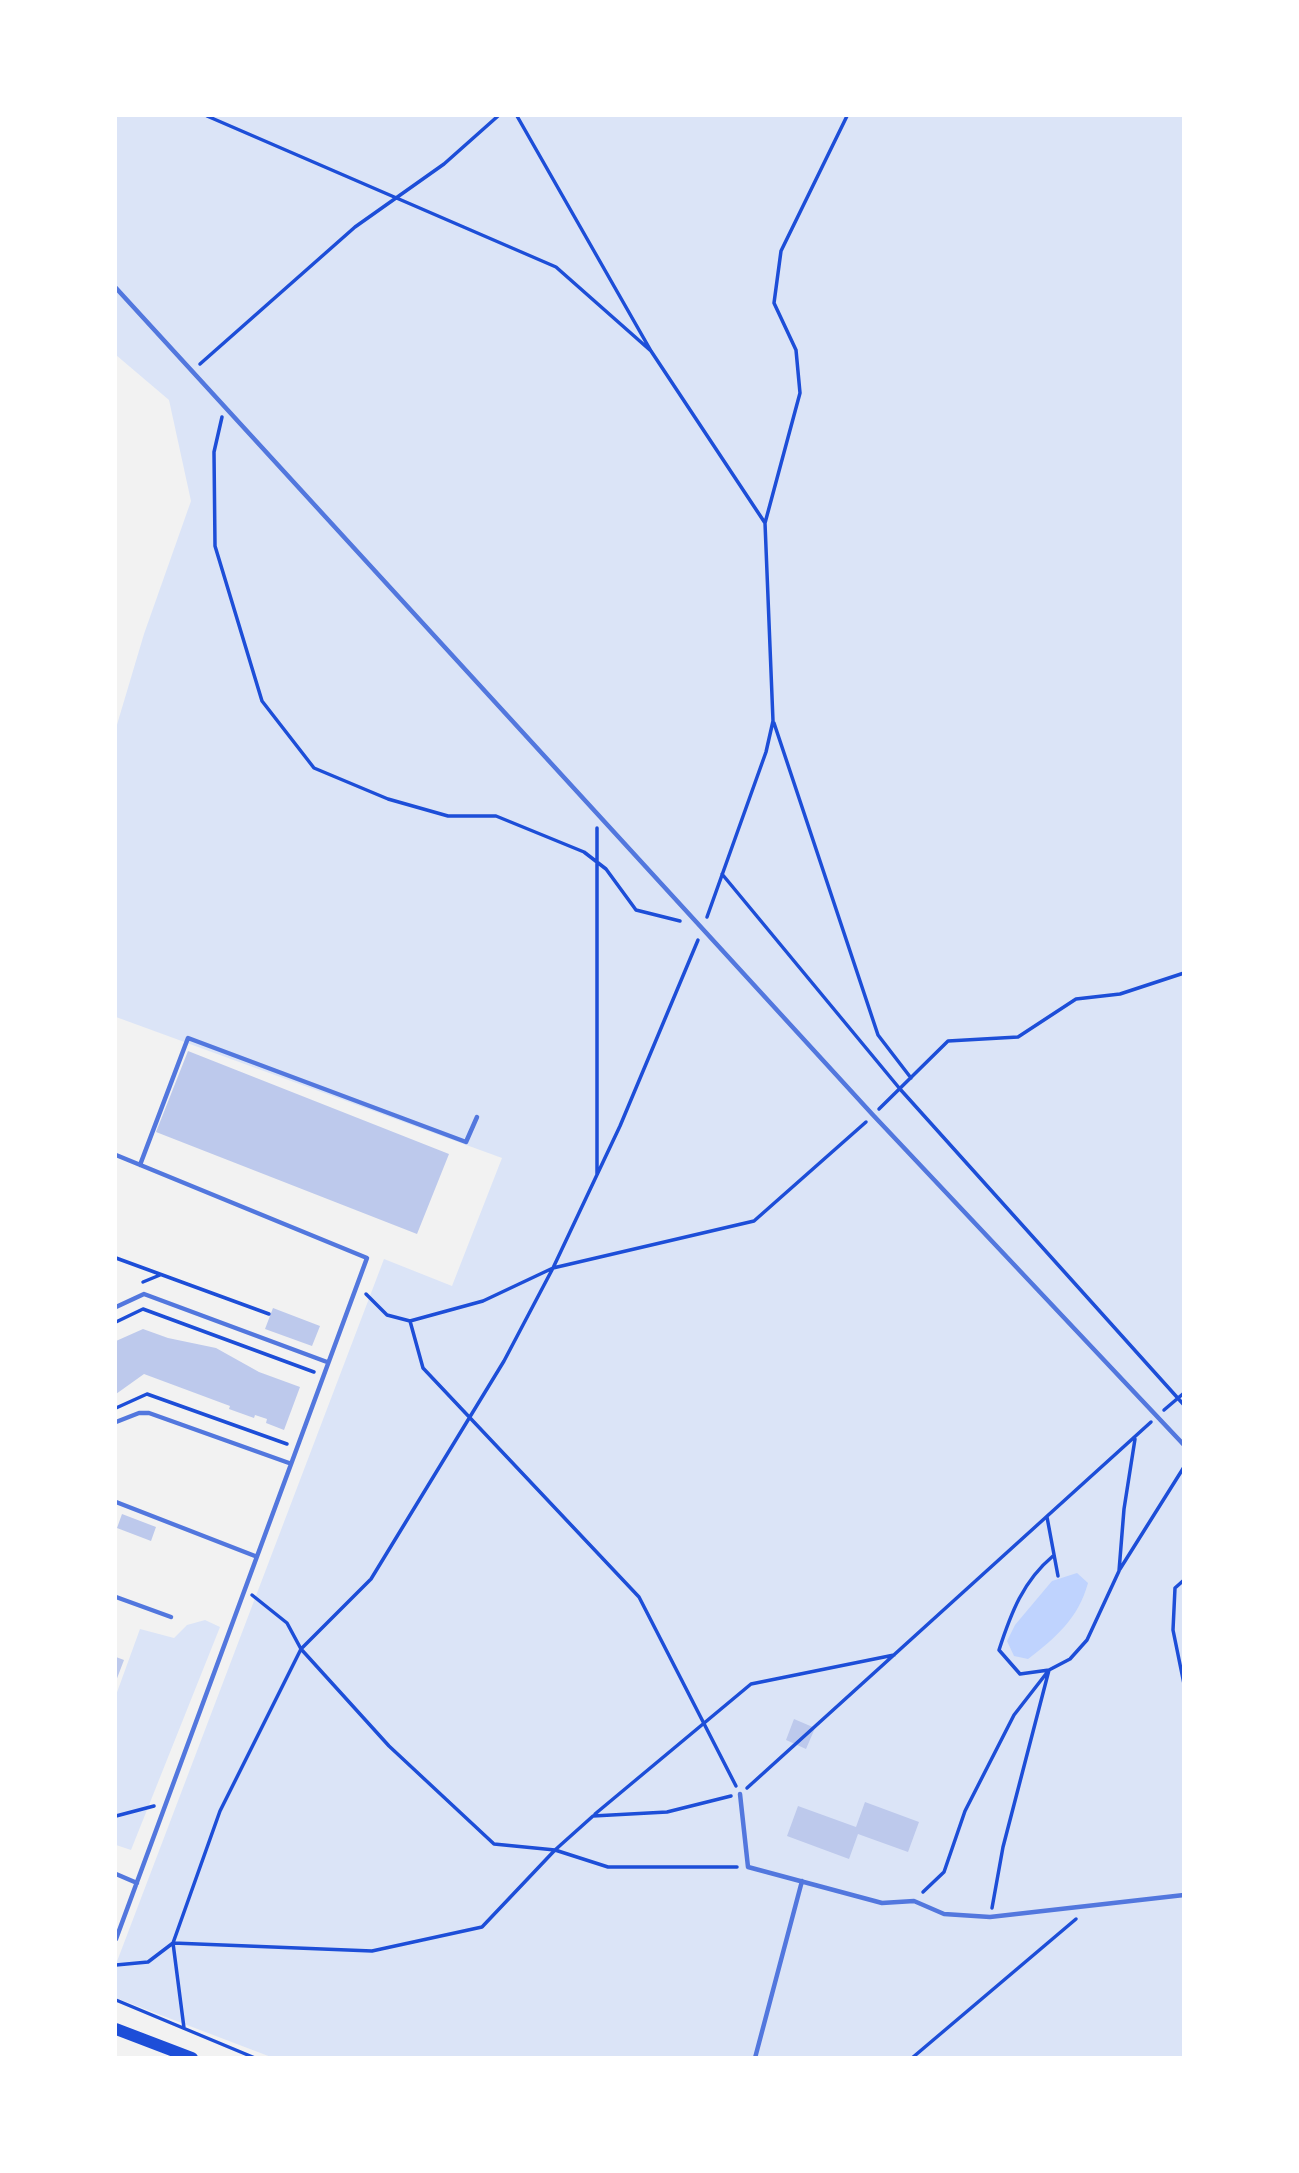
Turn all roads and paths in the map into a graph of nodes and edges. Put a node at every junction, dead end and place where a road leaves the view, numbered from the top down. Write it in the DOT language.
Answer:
graph roads {
  1 [pos="207,116"];
  2 [pos="498,116"];
  3 [pos="517,116"];
  4 [pos="847,116"];
  5 [pos="399,196"];
  6 [pos="116,288"];
  7 [pos="651,351"];
  8 [pos="191,372"];
  9 [pos="224,408"];
  10 [pos="765,523"];
  11 [pos="773,721"];
  12 [pos="598,813"];
  13 [pos="596,861"];
  14 [pos="722,874"];
  15 [pos="704,927"];
  16 [pos="1184,973"];
  17 [pos="911,1078"];
  18 [pos="900,1088"];
  19 [pos="873,1115"];
  20 [pos="477,1116"];
  21 [pos="116,1156"];
  22 [pos="140,1165"];
  23 [pos="597,1176"];
  24 [pos="116,1258"];
  25 [pos="553,1268"];
  26 [pos="356,1285"];
  27 [pos="116,1307"];
  28 [pos="269,1314"];
  29 [pos="410,1321"];
  30 [pos="116,1322"];
  31 [pos="327,1362"];
  32 [pos="322,1375"];
  33 [pos="1184,1393"];
  34 [pos="1177,1398"];
  35 [pos="1184,1405"];
  36 [pos="116,1408"];
  37 [pos="468,1417"];
  38 [pos="1156,1417"];
  39 [pos="116,1422"];
  40 [pos="1136,1437"];
  41 [pos="1184,1445"];
  42 [pos="295,1447"];
  43 [pos="289,1463"];
  44 [pos="1184,1467"];
  45 [pos="116,1502"];
  46 [pos="1047,1517"];
  47 [pos="256,1556"];
  48 [pos="1053,1556"];
  49 [pos="1119,1571"];
  50 [pos="1058,1576"];
  51 [pos="1184,1580"];
  52 [pos="244,1588"];
  53 [pos="116,1597"];
  54 [pos="171,1617"];
  55 [pos="301,1648"];
  56 [pos="897,1654"];
  57 [pos="1049,1670"];
  58 [pos="1184,1684"];
  59 [pos="703,1724"];
  60 [pos="740,1794"];
  61 [pos="167,1802"];
  62 [pos="116,1816"];
  63 [pos="593,1816"];
  64 [pos="555,1850"];
  65 [pos="748,1867"];
  66 [pos="116,1874"];
  67 [pos="803,1881"];
  68 [pos="137,1883"];
  69 [pos="1184,1895"];
  70 [pos="914,1901"];
  71 [pos="1090,1906"];
  72 [pos="990,1917"];
  73 [pos="116,1939"];
  74 [pos="173,1943"];
  75 [pos="116,1965"];
  76 [pos="116,2000"];
  77 [pos="184,2028"];
  78 [pos="116,2029"];
  79 [pos="192,2057"];
  80 [pos="256,2057"];
  81 [pos="755,2057"];
  82 [pos="912,2057"];
  1 -- 5 [label="path"];
  2 -- 5 [label="path"];
  3 -- 7 [label="path"];
  4 -- 10 [label="path"];
  5 -- 7 [label="path"];
  5 -- 8 [label="path"];
  6 -- 8 [label="lane"];
  7 -- 10 [label="path"];
  8 -- 9 [label="lane"];
  9 -- 12 [label="lane"];
  9 -- 13 [label="path"];
  10 -- 11 [label="path"];
  11 -- 14 [label="path"];
  11 -- 17 [label="path"];
  12 -- 13 [label="path"];
  12 -- 15 [label="lane"];
  13 -- 15 [label="path"];
  13 -- 23 [label="path"];
  14 -- 15 [label="path"];
  14 -- 18 [label="path"];
  15 -- 19 [label="lane"];
  15 -- 23 [label="path"];
  16 -- 17 [label="path"];
  17 -- 18 [label="path"];
  18 -- 19 [label="path"];
  18 -- 34 [label="path"];
  19 -- 25 [label="path"];
  19 -- 38 [label="lane"];
  20 -- 22 [label="lane"];
  21 -- 22 [label="lane"];
  22 -- 26 [label="lane"];
  23 -- 25 [label="path"];
  24 -- 28 [label="path"];
  25 -- 29 [label="path"];
  25 -- 37 [label="path"];
  26 -- 29 [label="path"];
  26 -- 31 [label="lane"];
  27 -- 31 [label="lane"];
  29 -- 37 [label="path"];
  30 -- 32 [label="path"];
  31 -- 32 [label="lane"];
  32 -- 42 [label="lane"];
  33 -- 34 [label="path"];
  34 -- 35 [label="path"];
  34 -- 38 [label="path"];
  36 -- 42 [label="path"];
  37 -- 55 [label="path"];
  37 -- 59 [label="path"];
  38 -- 40 [label="path"];
  38 -- 41 [label="lane"];
  39 -- 43 [label="lane"];
  40 -- 46 [label="path"];
  40 -- 49 [label="path"];
  42 -- 43 [label="lane"];
  43 -- 47 [label="lane"];
  44 -- 49 [label="path"];
  45 -- 47 [label="lane"];
  46 -- 48 [label="path"];
  46 -- 56 [label="path"];
  47 -- 52 [label="lane"];
  48 -- 50 [label="path"];
  48 -- 57 [label="path"];
  49 -- 57 [label="path"];
  51 -- 58 [label="path"];
  52 -- 55 [label="path"];
  52 -- 61 [label="lane"];
  53 -- 54 [label="lane"];
  55 -- 64 [label="path"];
  55 -- 74 [label="path"];
  56 -- 59 [label="path"];
  56 -- 60 [label="path"];
  57 -- 70 [label="path"];
  57 -- 72 [label="path"];
  59 -- 60 [label="path"];
  59 -- 63 [label="path"];
  60 -- 63 [label="path"];
  60 -- 65 [label="lane"];
  61 -- 62 [label="path"];
  61 -- 68 [label="lane"];
  63 -- 64 [label="path"];
  64 -- 65 [label="path"];
  64 -- 74 [label="path"];
  65 -- 67 [label="lane"];
  66 -- 68 [label="lane"];
  67 -- 70 [label="lane"];
  67 -- 81 [label="lane"];
  68 -- 73 [label="lane"];
  69 -- 71 [label="lane"];
  70 -- 72 [label="lane"];
  71 -- 72 [label="lane"];
  71 -- 82 [label="path"];
  74 -- 75 [label="path"];
  74 -- 77 [label="path"];
  76 -- 77 [label="path"];
  77 -- 80 [label="path"];
  78 -- 79 [label="main road"];
}
